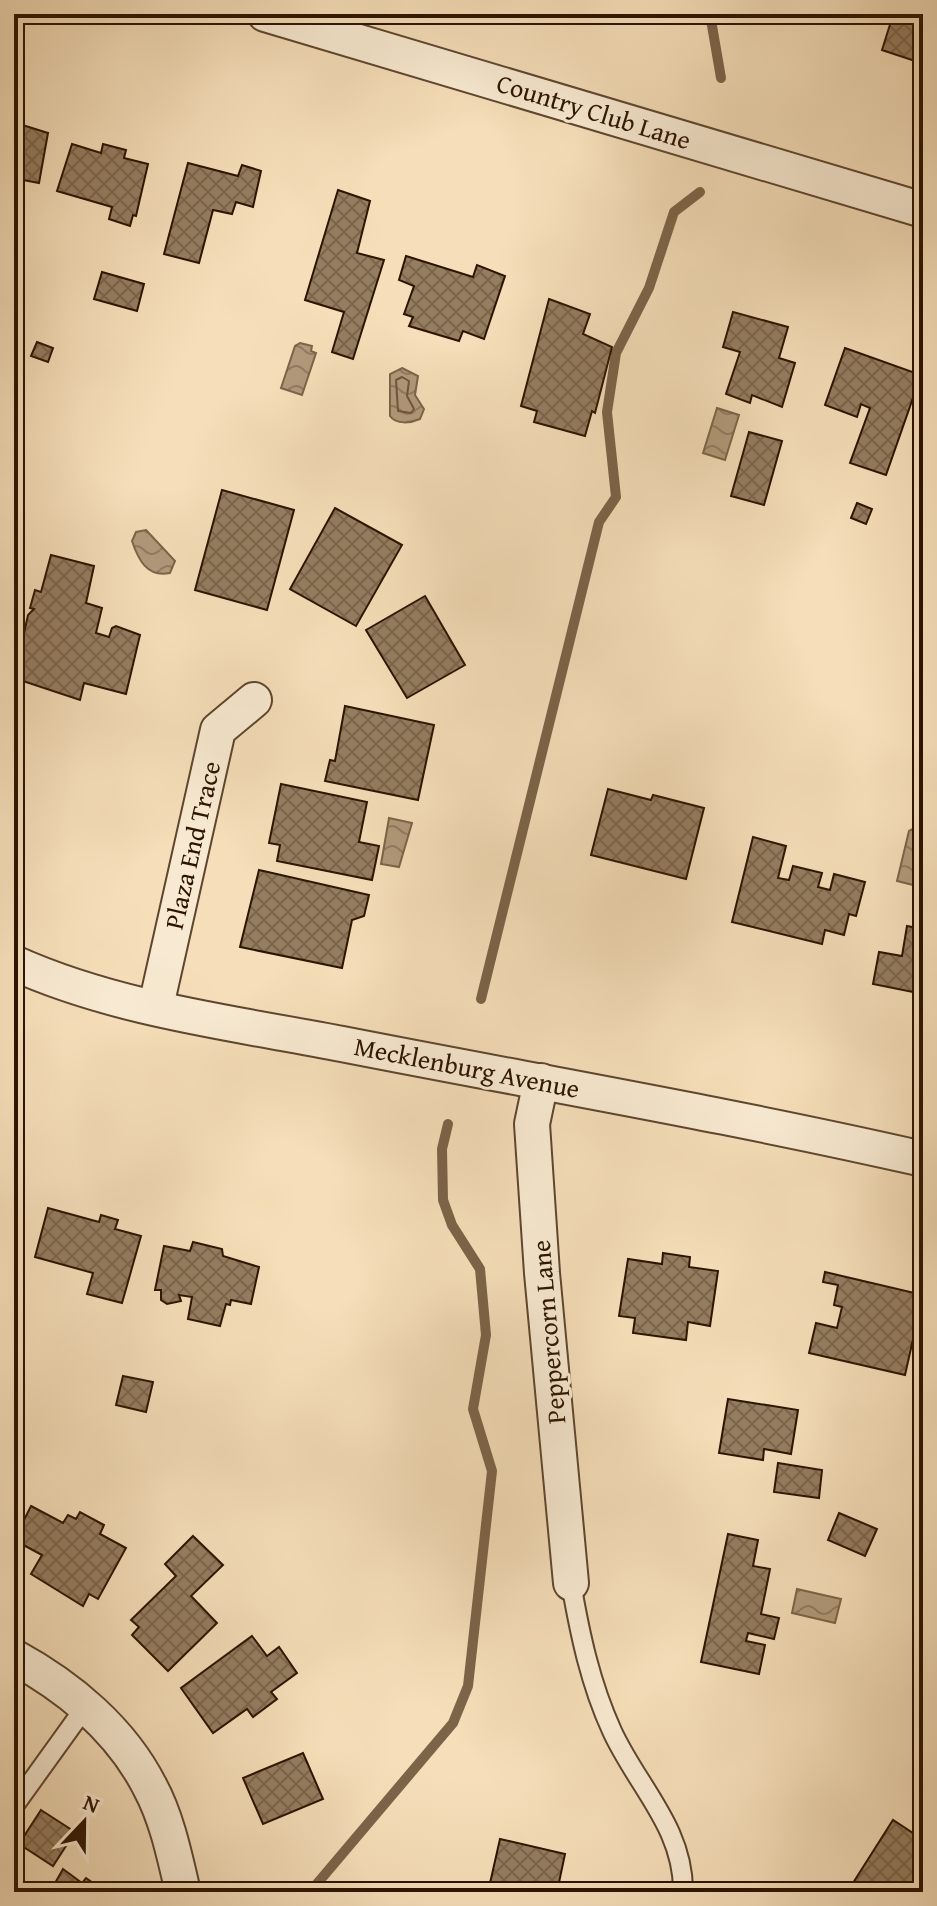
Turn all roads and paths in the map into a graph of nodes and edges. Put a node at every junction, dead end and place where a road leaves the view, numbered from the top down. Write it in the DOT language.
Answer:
graph roads {
  1 [pos="265,14"];
  2 [pos="923,210"];
  3 [pos="254,700"];
  4 [pos="14,963"];
  5 [pos="156,1006"];
  6 [pos="541,1081"];
  7 [pos="923,1159"];
  8 [pos="571,1583"];
  9 [pos="14,1657"];
  10 [pos="86,1706"];
  11 [pos="14,1806"];
  12 [pos="183,1892"];
  13 [pos="683,1892"];
  1 -- 2 [label="street, Country Club Lane"];
  3 -- 5 [label="street, Plaza End Trace"];
  4 -- 5 [label="street, Mecklenburg Avenue"];
  5 -- 6 [label="street, Mecklenburg Avenue"];
  6 -- 7 [label="street, Mecklenburg Avenue"];
  6 -- 8 [label="street, Peppercorn Lane"];
  8 -- 13 [label="lane"];
  9 -- 10 [label="street"];
  10 -- 11 [label="lane"];
  10 -- 12 [label="street"];
}
